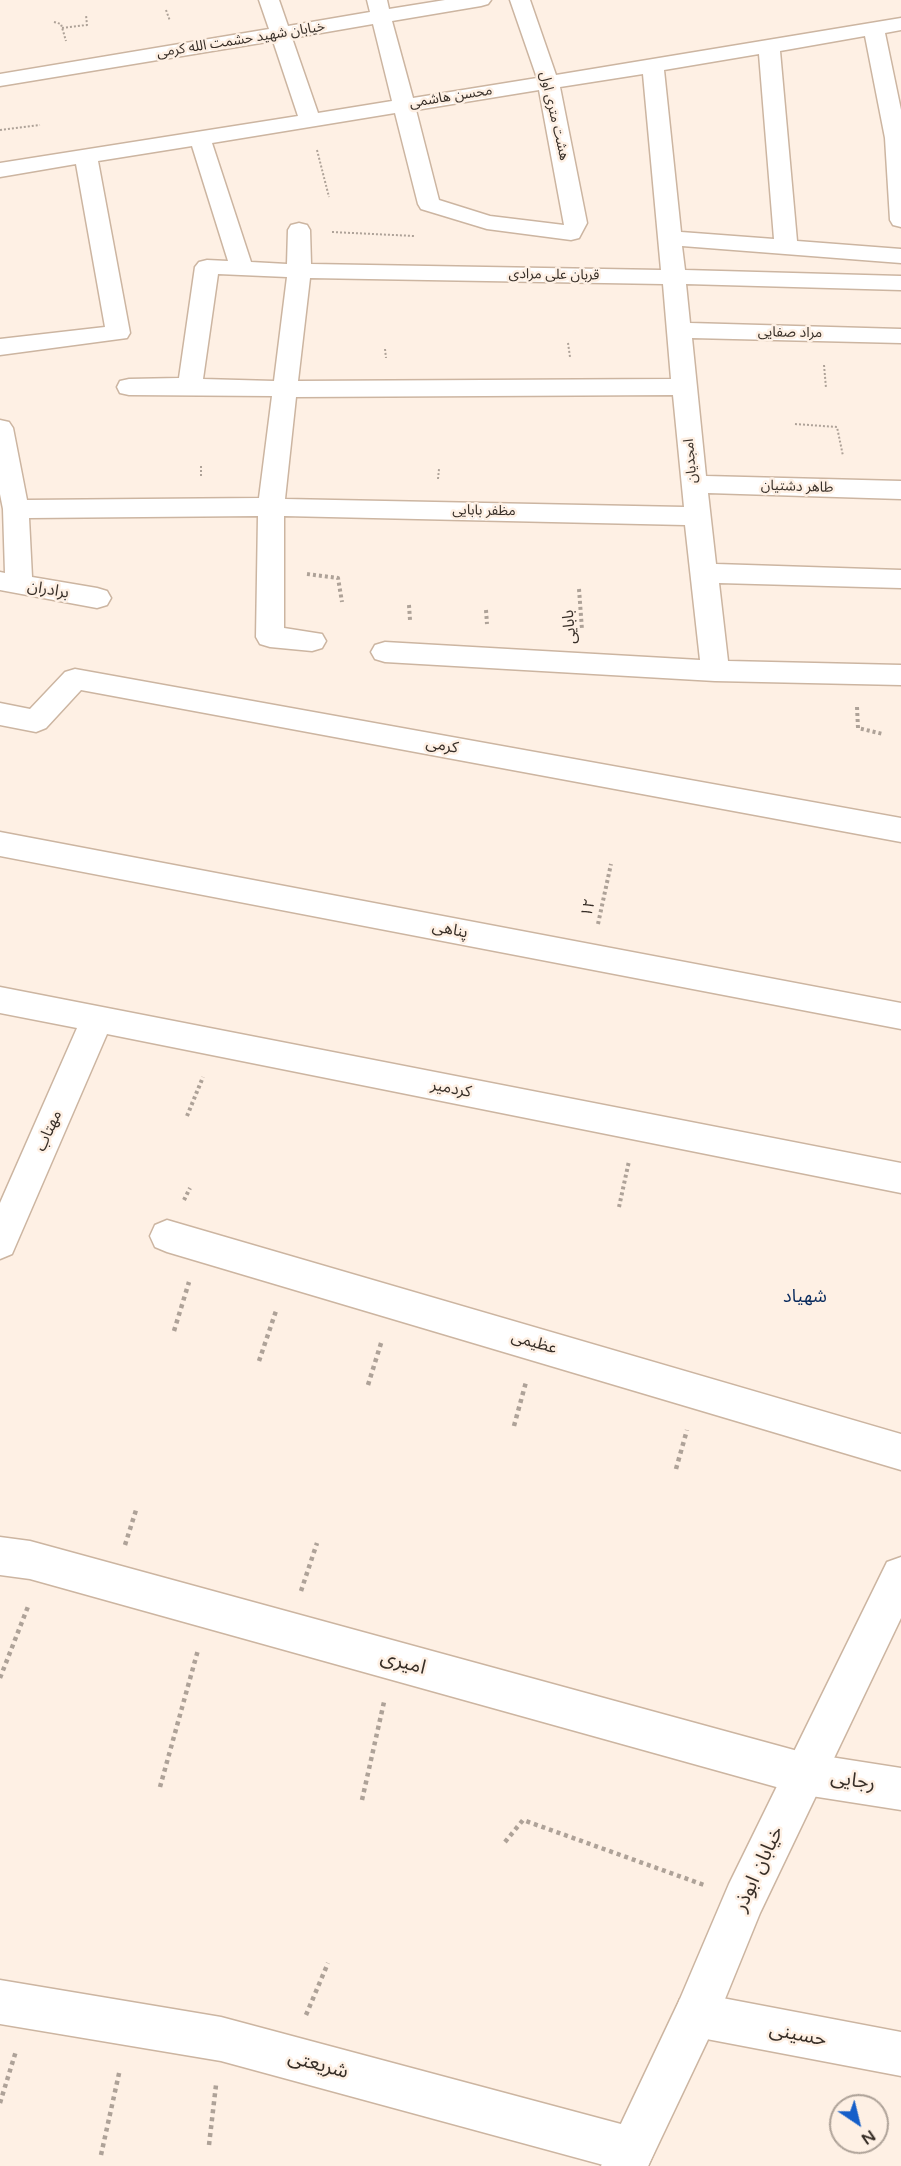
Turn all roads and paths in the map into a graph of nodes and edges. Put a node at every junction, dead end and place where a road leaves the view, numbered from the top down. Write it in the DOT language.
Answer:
graph roads {
  1 [pos="269,0"];
  2 [pos="481,0"];
  3 [pos="520,0"];
  4 [pos="380,8"];
  5 [pos="86,15"];
  6 [pos="901,24"];
  7 [pos="62,28"];
  8 [pos="873,29"];
  9 [pos="279,33"];
  10 [pos="769,46"];
  11 [pos="653,66"];
  12 [pos="0,80"];
  13 [pos="548,81"];
  14 [pos="404,105"];
  15 [pos="310,120"];
  16 [pos="40,125"];
  17 [pos="0,130"];
  18 [pos="200,138"];
  19 [pos="86,156"];
  20 [pos="0,170"];
  21 [pos="329,197"];
  22 [pos="901,220"];
  23 [pos="299,230"];
  24 [pos="414,236"];
  25 [pos="669,238"];
  26 [pos="786,247"];
  27 [pos="901,256"];
  28 [pos="242,269"];
  29 [pos="299,271"];
  30 [pos="673,277"];
  31 [pos="901,283"];
  32 [pos="679,330"];
  33 [pos="901,336"];
  34 [pos="0,347"];
  35 [pos="190,386"];
  36 [pos="129,387"];
  37 [pos="684,387"];
  38 [pos="284,389"];
  39 [pos="795,424"];
  40 [pos="0,428"];
  41 [pos="693,484"];
  42 [pos="849,489"];
  43 [pos="901,490"];
  44 [pos="272,507"];
  45 [pos="16,509"];
  46 [pos="697,516"];
  47 [pos="271,570"];
  48 [pos="703,573"];
  49 [pos="901,579"];
  50 [pos="10,583"];
  51 [pos="579,589"];
  52 [pos="97,598"];
  53 [pos="342,602"];
  54 [pos="312,641"];
  55 [pos="386,652"];
  56 [pos="585,664"];
  57 [pos="715,671"];
  58 [pos="901,675"];
  59 [pos="0,714"];
  60 [pos="901,830"];
  61 [pos="0,844"];
  62 [pos="611,864"];
  63 [pos="590,957"];
  64 [pos="0,1000"];
  65 [pos="901,1016"];
  66 [pos="97,1019"];
  67 [pos="637,1125"];
  68 [pos="901,1178"];
  69 [pos="619,1207"];
  70 [pos="184,1240"];
  71 [pos="0,1243"];
  72 [pos="289,1270"];
  73 [pos="174,1331"];
  74 [pos="259,1361"];
  75 [pos="901,1452"];
  76 [pos="317,1543"];
  77 [pos="0,1556"];
  78 [pos="45,1564"];
  79 [pos="901,1576"];
  80 [pos="210,1609"];
  81 [pos="288,1631"];
  82 [pos="394,1660"];
  83 [pos="0,1678"];
  84 [pos="805,1774"];
  85 [pos="160,1787"];
  86 [pos="901,1789"];
  87 [pos="362,1800"];
  88 [pos="505,1842"];
  89 [pos="744,1899"];
  90 [pos="328,1963"];
  91 [pos="14,2004"];
  92 [pos="696,2015"];
  93 [pos="129,2024"];
  94 [pos="221,2039"];
  95 [pos="901,2054"];
  96 [pos="289,2057"];
  97 [pos="0,2103"];
  98 [pos="209,2145"];
  99 [pos="101,2155"];
  100 [pos="628,2158"];
  1 -- 9 [label="street"];
  2 -- 4 [label="street, خیابان شهید حشمت الله کرمی"];
  3 -- 13 [label="street, هشت متری اول"];
  4 -- 9 [label="street, خیابان شهید حشمت الله کرمی"];
  4 -- 14 [label="street"];
  5 -- 7 [label="path"];
  6 -- 8 [label="street, محسن هاشمی"];
  8 -- 10 [label="street, محسن هاشمی"];
  8 -- 22 [label="street"];
  9 -- 12 [label="street, خیابان شهید حشمت الله کرمی"];
  9 -- 15 [label="street"];
  10 -- 11 [label="street, محسن هاشمی"];
  10 -- 26 [label="street"];
  11 -- 13 [label="street, محسن هاشمی"];
  11 -- 25 [label="street, امجدیان"];
  13 -- 14 [label="street, محسن هاشمی"];
  13 -- 14 [label="street, هشت متری اول"];
  14 -- 15 [label="street, محسن هاشمی"];
  15 -- 18 [label="street, محسن هاشمی"];
  15 -- 21 [label="path"];
  16 -- 17 [label="path"];
  18 -- 19 [label="street, محسن هاشمی"];
  18 -- 28 [label="street"];
  19 -- 20 [label="street, محسن هاشمی"];
  19 -- 34 [label="street"];
  23 -- 24 [label="path"];
  23 -- 29 [label="street"];
  25 -- 26 [label="street"];
  25 -- 30 [label="street, امجدیان"];
  26 -- 27 [label="street"];
  28 -- 29 [label="street, قربان علی مرادی"];
  28 -- 35 [label="street, قربان علی مرادی"];
  29 -- 30 [label="street, قربان علی مرادی"];
  29 -- 38 [label="street"];
  30 -- 31 [label="street, قربان علی مرادی"];
  30 -- 32 [label="street, امجدیان"];
  32 -- 33 [label="street, مراد صفایی"];
  32 -- 37 [label="street, امجدیان"];
  35 -- 36 [label="street"];
  35 -- 38 [label="street"];
  37 -- 38 [label="street"];
  37 -- 41 [label="street, امجدیان"];
  38 -- 44 [label="street"];
  39 -- 42 [label="path"];
  40 -- 45 [label="street"];
  41 -- 42 [label="street, طاهر دشتیان"];
  41 -- 46 [label="street, امجدیان"];
  42 -- 43 [label="street, طاهر دشتیان"];
  44 -- 45 [label="street, مظفر بابایی"];
  44 -- 46 [label="street, مظفر بابایی"];
  44 -- 47 [label="street"];
  45 -- 50 [label="street"];
  46 -- 48 [label="street, امجدیان"];
  47 -- 53 [label="path"];
  47 -- 54 [label="street"];
  48 -- 49 [label="street"];
  48 -- 57 [label="street, امجدیان"];
  50 -- 52 [label="street, برادران"];
  51 -- 56 [label="path, بابایی"];
  55 -- 56 [label="street"];
  56 -- 57 [label="street"];
  57 -- 58 [label="street"];
  59 -- 60 [label="street, کرمی"];
  61 -- 63 [label="street, پناهی"];
  62 -- 63 [label="path, ۱۲"];
  63 -- 65 [label="street, پناهی"];
  64 -- 66 [label="street, کردمیر"];
  66 -- 67 [label="street, کردمیر"];
  66 -- 71 [label="street, مهتاب"];
  67 -- 68 [label="street, کردمیر"];
  67 -- 69 [label="path"];
  70 -- 72 [label="street, عظیمی"];
  70 -- 73 [label="path"];
  72 -- 74 [label="path"];
  72 -- 75 [label="street, عظیمی"];
  76 -- 81 [label="path"];
  77 -- 78 [label="street, امیری"];
  78 -- 80 [label="street, امیری"];
  78 -- 83 [label="path"];
  79 -- 84 [label="street, خیابان ابوذر"];
  80 -- 81 [label="street, امیری"];
  80 -- 85 [label="path"];
  81 -- 82 [label="street, امیری"];
  82 -- 84 [label="street, امیری"];
  82 -- 87 [label="path"];
  84 -- 86 [label="street, رجایی"];
  84 -- 89 [label="street, خیابان ابوذر"];
  88 -- 89 [label="path"];
  89 -- 92 [label="street, خیابان ابوذر"];
  90 -- 96 [label="path"];
  91 -- 93 [label="street, شریعتی"];
  91 -- 97 [label="path"];
  92 -- 95 [label="street, حسینی"];
  92 -- 100 [label="street, خیابان ابوذر"];
  93 -- 94 [label="street, شریعتی"];
  93 -- 99 [label="path"];
  94 -- 96 [label="street, شریعتی"];
  94 -- 98 [label="path"];
  96 -- 100 [label="street, شریعتی"];
}
